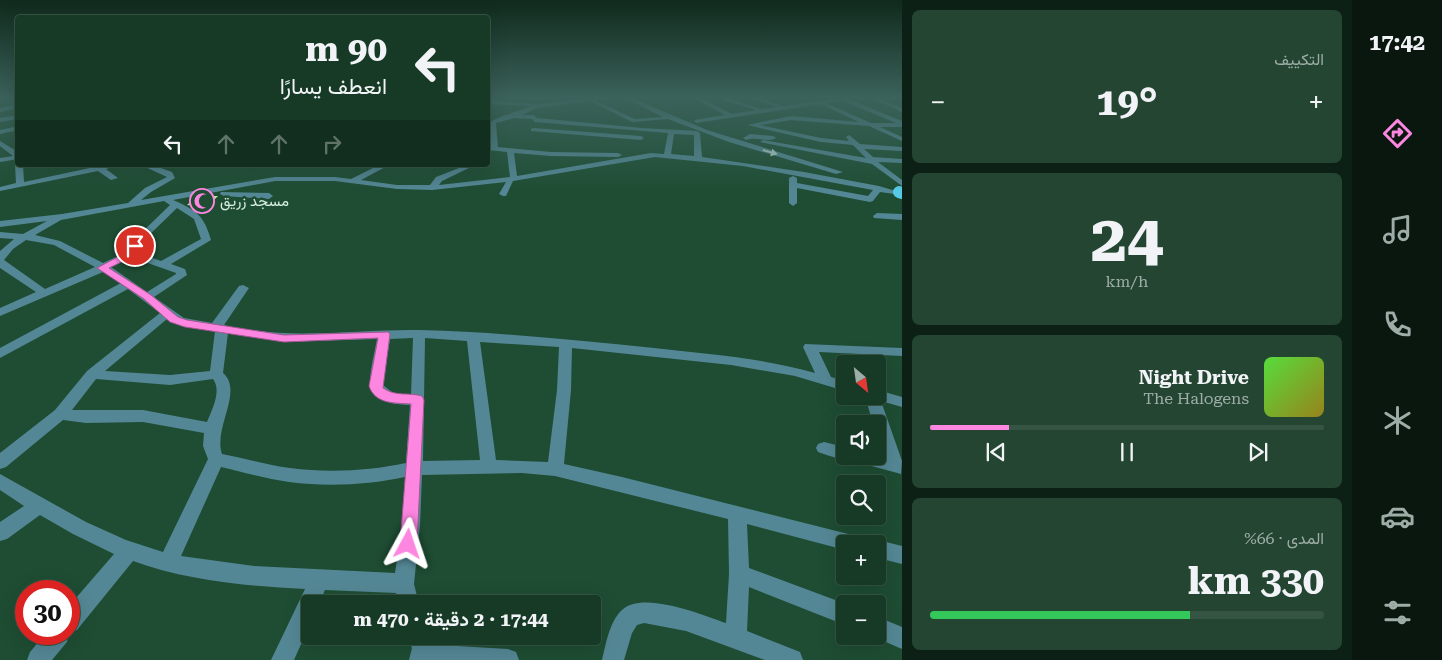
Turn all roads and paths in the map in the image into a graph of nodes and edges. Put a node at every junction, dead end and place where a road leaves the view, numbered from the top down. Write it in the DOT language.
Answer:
graph roads {
  1 [pos="14,129"];
  2 [pos="493,129"];
  3 [pos="534,129"];
  4 [pos="639,129"];
  5 [pos="695,129"];
  6 [pos="715,129"];
  7 [pos="761,129"];
  8 [pos="792,129"];
  9 [pos="841,129"];
  10 [pos="882,129"];
  11 [pos="765,130"];
  12 [pos="0,132"];
  13 [pos="671,132"];
  14 [pos="697,133"];
  15 [pos="709,134"];
  16 [pos="796,137"];
  17 [pos="641,138"];
  18 [pos="786,139"];
  19 [pos="902,139"];
  20 [pos="533,142"];
  21 [pos="746,142"];
  22 [pos="0,143"];
  23 [pos="855,144"];
  24 [pos="491,148"];
  25 [pos="791,148"];
  26 [pos="902,149"];
  27 [pos="10,150"];
  28 [pos="510,150"];
  29 [pos="0,151"];
  30 [pos="15,154"];
  31 [pos="551,154"];
  32 [pos="653,155"];
  33 [pos="667,156"];
  34 [pos="15,158"];
  35 [pos="698,158"];
  36 [pos="0,160"];
  37 [pos="872,160"];
  38 [pos="902,161"];
  39 [pos="743,164"];
  40 [pos="19,167"];
  41 [pos="65,167"];
  42 [pos="108,167"];
  43 [pos="150,167"];
  44 [pos="381,167"];
  45 [pos="463,167"];
  46 [pos="100,169"];
  47 [pos="554,171"];
  48 [pos="792,171"];
  49 [pos="69,176"];
  50 [pos="848,177"];
  51 [pos="114,178"];
  52 [pos="512,179"];
  53 [pos="353,181"];
  54 [pos="20,185"];
  55 [pos="793,185"];
  56 [pos="432,188"];
  57 [pos="879,188"];
  58 [pos="898,188"];
  59 [pos="0,189"];
  60 [pos="211,192"];
  61 [pos="503,194"];
  62 [pos="270,196"];
  63 [pos="172,202"];
  64 [pos="793,203"];
  65 [pos="129,206"];
  66 [pos="877,216"];
  67 [pos="62,217"];
  68 [pos="902,217"];
  69 [pos="0,224"];
  70 [pos="0,236"];
  71 [pos="27,236"];
  72 [pos="128,255"];
  73 [pos="0,260"];
  74 [pos="163,264"];
  75 [pos="102,268"];
  76 [pos="128,284"];
  77 [pos="243,288"];
  78 [pos="44,293"];
  79 [pos="147,297"];
  80 [pos="0,312"];
  81 [pos="166,314"];
  82 [pos="219,328"];
  83 [pos="384,334"];
  84 [pos="419,334"];
  85 [pos="473,337"];
  86 [pos="566,343"];
  87 [pos="902,352"];
  88 [pos="0,354"];
  89 [pos="92,374"];
  90 [pos="216,374"];
  91 [pos="826,381"];
  92 [pos="836,384"];
  93 [pos="886,397"];
  94 [pos="418,400"];
  95 [pos="902,402"];
  96 [pos="875,405"];
  97 [pos="60,414"];
  98 [pos="212,429"];
  99 [pos="824,448"];
  100 [pos="836,451"];
  101 [pos="216,459"];
  102 [pos="0,462"];
  103 [pos="489,466"];
  104 [pos="898,467"];
  105 [pos="413,468"];
  106 [pos="555,469"];
  107 [pos="0,480"];
  108 [pos="38,506"];
  109 [pos="737,514"];
  110 [pos="0,533"];
  111 [pos="836,539"];
  112 [pos="130,550"];
  113 [pos="886,551"];
  114 [pos="902,555"];
  115 [pos="168,562"];
  116 [pos="739,574"];
  117 [pos="320,579"];
  118 [pos="404,584"];
  119 [pos="407,595"];
  120 [pos="80,609"];
  121 [pos="836,611"];
  122 [pos="886,631"];
  123 [pos="736,637"];
  124 [pos="902,638"];
  125 [pos="50,645"];
  126 [pos="420,648"];
  127 [pos="38,660"];
  128 [pos="282,660"];
  129 [pos="508,660"];
  130 [pos="614,660"];
  131 [pos="792,660"];
  1 -- 12 [label="street"];
  2 -- 24 [label="street"];
  3 -- 20 [label="street"];
  4 -- 13 [label="street"];
  4 -- 17 [label="street"];
  5 -- 15 [label="street"];
  6 -- 21 [label="street"];
  7 -- 11 [label="street"];
  8 -- 16 [label="street"];
  9 -- 23 [label="street"];
  10 -- 19 [label="street"];
  11 -- 16 [label="street"];
  11 -- 18 [label="street"];
  13 -- 14 [label="street"];
  13 -- 33 [label="street"];
  14 -- 15 [label="street"];
  14 -- 35 [label="street"];
  15 -- 21 [label="street"];
  16 -- 18 [label="street"];
  16 -- 23 [label="street"];
  17 -- 20 [label="street"];
  17 -- 32 [label="street"];
  18 -- 21 [label="street"];
  18 -- 25 [label="street"];
  20 -- 28 [label="street"];
  20 -- 31 [label="street"];
  21 -- 25 [label="street"];
  21 -- 39 [label="street"];
  21 -- 50 [label="street, one-way"];
  22 -- 27 [label="street"];
  23 -- 26 [label="street"];
  23 -- 37 [label="street"];
  24 -- 28 [label="street"];
  25 -- 37 [label="street"];
  27 -- 29 [label="street"];
  27 -- 30 [label="street"];
  28 -- 52 [label="street"];
  31 -- 32 [label="street"];
  31 -- 47 [label="street"];
  32 -- 33 [label="street"];
  32 -- 47 [label="street"];
  33 -- 35 [label="street"];
  34 -- 36 [label="street"];
  35 -- 39 [label="street"];
  37 -- 38 [label="street"];
  37 -- 58 [label="street"];
  39 -- 48 [label="street"];
  40 -- 54 [label="street"];
  41 -- 49 [label="street"];
  42 -- 46 [label="street"];
  43 -- 65 [label="street"];
  44 -- 53 [label="street"];
  45 -- 56 [label="street"];
  46 -- 49 [label="street"];
  46 -- 51 [label="street"];
  47 -- 52 [label="street"];
  48 -- 50 [label="street"];
  48 -- 55 [label="street"];
  49 -- 54 [label="street"];
  50 -- 57 [label="street"];
  50 -- 58 [label="street"];
  52 -- 56 [label="street"];
  52 -- 61 [label="street"];
  53 -- 56 [label="street"];
  53 -- 60 [label="street"];
  54 -- 59 [label="street"];
  55 -- 57 [label="street"];
  55 -- 64 [label="street"];
  57 -- 58 [label="street"];
  60 -- 62 [label="street"];
  60 -- 63 [label="street"];
  63 -- 65 [label="street"];
  63 -- 72 [label="street"];
  63 -- 74 [label="street"];
  65 -- 67 [label="street"];
  66 -- 68 [label="street"];
  67 -- 69 [label="street"];
  67 -- 71 [label="street"];
  70 -- 71 [label="street"];
  71 -- 73 [label="street"];
  71 -- 75 [label="street"];
  72 -- 74 [label="street"];
  72 -- 75 [label="street"];
  73 -- 78 [label="street"];
  74 -- 79 [label="street"];
  75 -- 76 [label="street"];
  75 -- 78 [label="street"];
  76 -- 79 [label="street"];
  76 -- 88 [label="street"];
  77 -- 82 [label="street"];
  78 -- 80 [label="street"];
  79 -- 81 [label="street"];
  81 -- 82 [label="street"];
  81 -- 89 [label="street"];
  82 -- 83 [label="street"];
  82 -- 90 [label="street"];
  83 -- 84 [label="street"];
  83 -- 94 [label="street"];
  84 -- 85 [label="street"];
  84 -- 94 [label="street"];
  85 -- 86 [label="street"];
  85 -- 103 [label="street"];
  86 -- 91 [label="street"];
  86 -- 106 [label="street"];
  87 -- 91 [label="street"];
  89 -- 90 [label="street"];
  89 -- 97 [label="street"];
  90 -- 98 [label="street"];
  91 -- 92 [label="street"];
  93 -- 95 [label="street"];
  94 -- 105 [label="street"];
  96 -- 104 [label="street"];
  97 -- 98 [label="street"];
  97 -- 102 [label="street"];
  98 -- 101 [label="street"];
  99 -- 100 [label="street"];
  101 -- 105 [label="street"];
  101 -- 115 [label="street"];
  103 -- 105 [label="street"];
  103 -- 106 [label="street"];
  105 -- 118 [label="street"];
  106 -- 109 [label="street"];
  107 -- 108 [label="street"];
  108 -- 110 [label="street"];
  108 -- 112 [label="street"];
  109 -- 111 [label="street"];
  109 -- 116 [label="street"];
  112 -- 115 [label="street"];
  112 -- 120 [label="street"];
  113 -- 114 [label="street"];
  115 -- 117 [label="street"];
  116 -- 121 [label="street"];
  116 -- 123 [label="street"];
  117 -- 118 [label="street"];
  117 -- 128 [label="street"];
  118 -- 119 [label="street"];
  122 -- 124 [label="street"];
  123 -- 130 [label="street"];
  123 -- 131 [label="street"];
  125 -- 127 [label="street"];
  126 -- 129 [label="street"];
}
